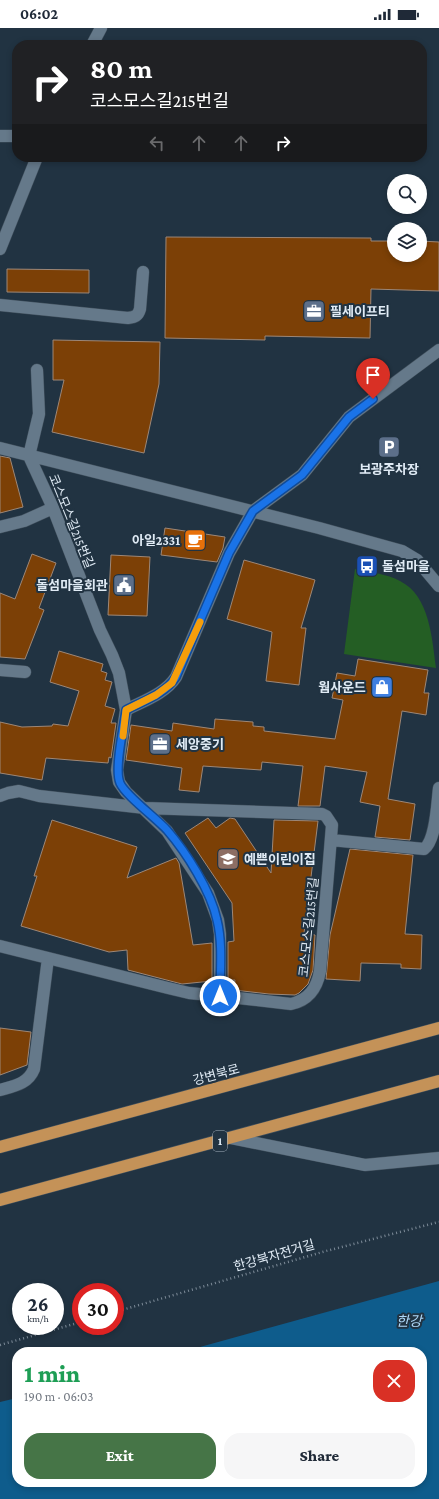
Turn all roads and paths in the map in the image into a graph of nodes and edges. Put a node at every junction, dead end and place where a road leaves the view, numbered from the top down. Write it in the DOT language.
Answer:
graph roads {
  1 [pos="101,28"];
  2 [pos="95,40"];
  3 [pos="0,136"];
  4 [pos="12,136"];
  5 [pos="35,162"];
  6 [pos="0,249"];
  7 [pos="143,272"];
  8 [pos="0,305"];
  9 [pos="439,350"];
  10 [pos="37,370"];
  11 [pos="0,448"];
  12 [pos="29,456"];
  13 [pos="53,508"];
  14 [pos="253,511"];
  15 [pos="0,527"];
  16 [pos="439,586"];
  17 [pos="0,670"];
  18 [pos="25,672"];
  19 [pos="126,710"];
  20 [pos="439,788"];
  21 [pos="0,796"];
  22 [pos="144,808"];
  23 [pos="331,840"];
  24 [pos="0,946"];
  25 [pos="48,958"];
  26 [pos="220,996"];
  27 [pos="439,1028"];
  28 [pos="439,1081"];
  29 [pos="0,1090"];
  30 [pos="231,1138"];
  31 [pos="0,1147"];
  32 [pos="439,1158"];
  33 [pos="0,1200"];
  34 [pos="439,1222"];
  35 [pos="124,1309"];
  36 [pos="72,1325"];
  37 [pos="0,1345"];
  1 -- 2 [label="street"];
  3 -- 4 [label="street"];
  5 -- 6 [label="street"];
  7 -- 8 [label="street"];
  9 -- 14 [label="street"];
  10 -- 12 [label="street"];
  11 -- 12 [label="street, 코스모스길215번길"];
  12 -- 13 [label="street, 코스모스길215번길"];
  12 -- 14 [label="street, 코스모스길215번길"];
  13 -- 15 [label="street"];
  13 -- 19 [label="street, 코스모스길215번길"];
  14 -- 16 [label="street, 코스모스길215번길"];
  14 -- 19 [label="street"];
  17 -- 18 [label="street"];
  19 -- 22 [label="street, 코스모스길215번길"];
  20 -- 23 [label="street"];
  21 -- 22 [label="street, 코스모스길215번길"];
  22 -- 23 [label="street, 코스모스길215번길"];
  22 -- 26 [label="street, 코스모스길215번길"];
  23 -- 26 [label="street, 코스모스길215번길"];
  24 -- 25 [label="street, 코스모스길215번길"];
  25 -- 26 [label="street, 코스모스길215번길"];
  25 -- 29 [label="street"];
  27 -- 31 [label="highway, 강변북로"];
  28 -- 30 [label="highway, 1"];
  30 -- 32 [label="street"];
  30 -- 33 [label="highway, 1"];
  34 -- 35 [label="path, 한강북자전거길"];
  36 -- 37 [label="path"];
}
